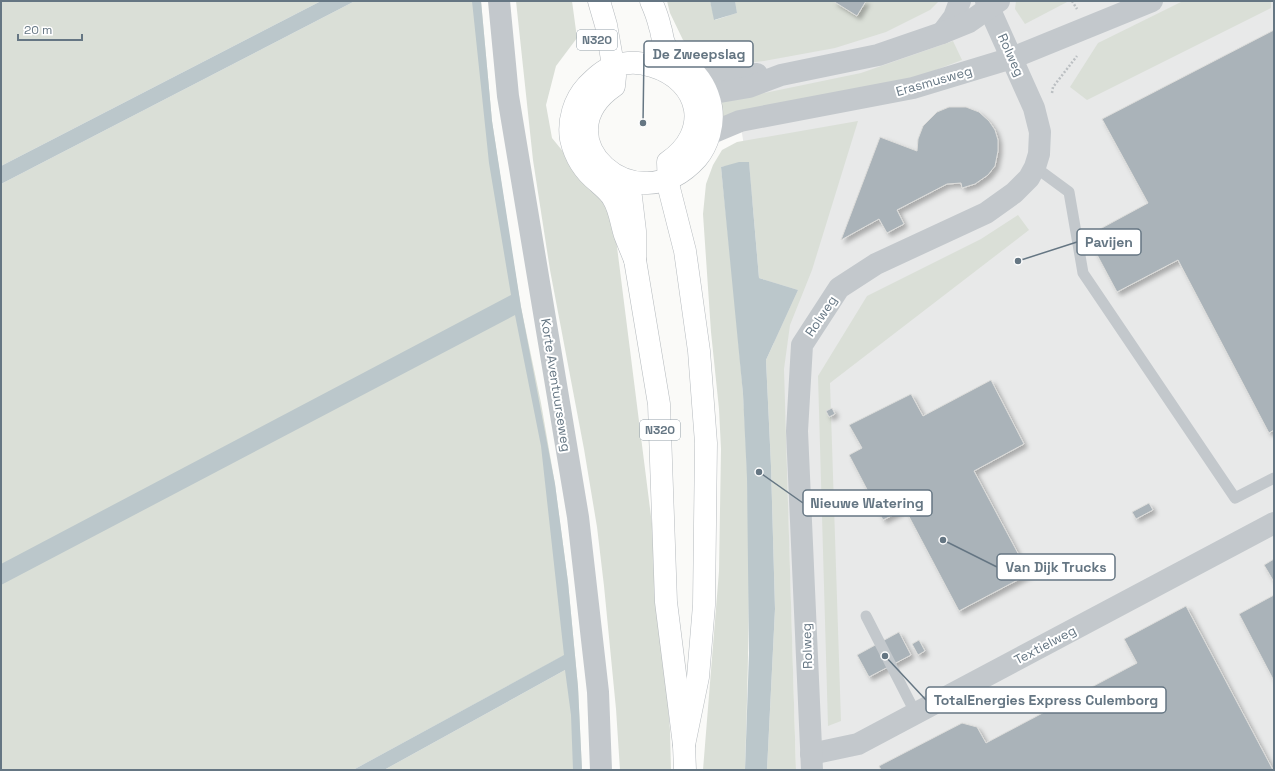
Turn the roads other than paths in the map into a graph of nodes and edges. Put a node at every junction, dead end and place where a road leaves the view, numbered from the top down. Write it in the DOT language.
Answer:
graph roads {
  1 [pos="499,1"];
  2 [pos="597,1"];
  3 [pos="646,1"];
  4 [pos="651,1"];
  5 [pos="960,1"];
  6 [pos="1152,1"];
  7 [pos="991,3"];
  8 [pos="942,33"];
  9 [pos="1012,58"];
  10 [pos="666,62"];
  11 [pos="604,72"];
  12 [pos="698,88"];
  13 [pos="709,134"];
  14 [pos="1035,167"];
  15 [pos="675,175"];
  16 [pos="624,180"];
  17 [pos="635,260"];
  18 [pos="1274,478"];
  19 [pos="1274,523"];
  20 [pos="866,616"];
  21 [pos="916,714"];
  22 [pos="684,745"];
  23 [pos="812,762"];
  24 [pos="601,770"];
  25 [pos="685,770"];
  1 -- 24 [label="street, Korte Aventuurseweg"];
  2 -- 11 [label="main road, N320"];
  3 -- 10 [label="main road"];
  4 -- 10 [label="main road"];
  5 -- 8 [label="street"];
  6 -- 9 [label="street, Erasmusweg"];
  7 -- 8 [label="street"];
  7 -- 9 [label="street, Rolweg"];
  8 -- 12 [label="street"];
  9 -- 13 [label="street, Erasmusweg"];
  9 -- 14 [label="street, Rolweg"];
  10 -- 11 [label="main road, N320"];
  10 -- 12 [label="main road, N320"];
  11 -- 16 [label="main road, N320"];
  11 -- 17 [label="main road, N320"];
  12 -- 13 [label="main road, N320"];
  12 -- 15 [label="main road, N320"];
  13 -- 15 [label="main road, N320"];
  14 -- 18 [label="lane"];
  14 -- 23 [label="street, Rolweg"];
  15 -- 16 [label="main road, N320"];
  15 -- 22 [label="main road, N320"];
  16 -- 17 [label="main road, N320"];
  17 -- 22 [label="main road, N320"];
  19 -- 21 [label="street, Textielweg"];
  20 -- 21 [label="lane"];
  21 -- 23 [label="street, Textielweg"];
  22 -- 25 [label="main road, N320"];
}
